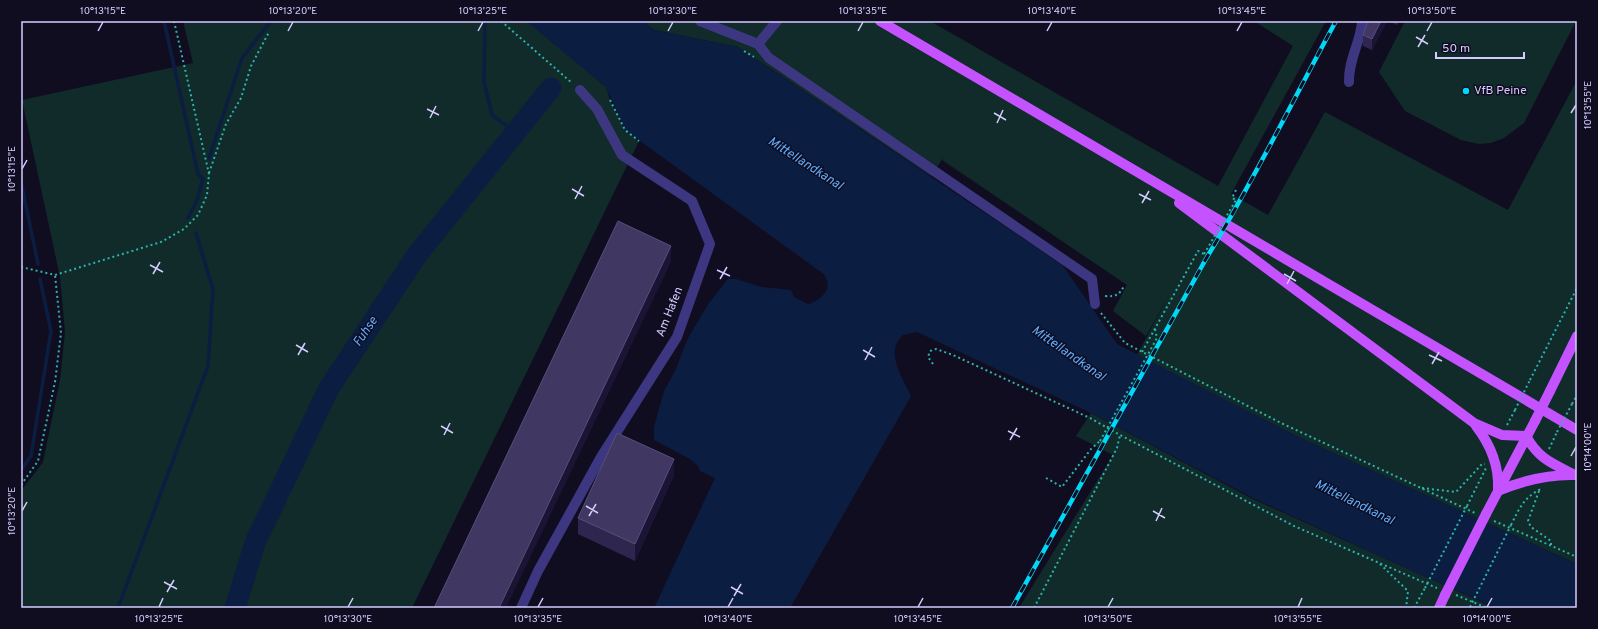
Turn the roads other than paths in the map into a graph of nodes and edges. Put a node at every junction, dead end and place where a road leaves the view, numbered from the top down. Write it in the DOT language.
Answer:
graph roads {
  1 [pos="700,21"];
  2 [pos="777,21"];
  3 [pos="880,21"];
  4 [pos="1362,21"];
  5 [pos="758,44"];
  6 [pos="1349,82"];
  7 [pos="580,90"];
  8 [pos="1140,173"];
  9 [pos="1095,300"];
  10 [pos="1577,336"];
  11 [pos="1474,423"];
  12 [pos="1577,430"];
  13 [pos="1526,436"];
  14 [pos="1576,476"];
  15 [pos="1498,491"];
  16 [pos="521,608"];
  17 [pos="1439,608"];
  1 -- 5 [label="lane"];
  2 -- 5 [label="lane"];
  3 -- 8 [label="main road"];
  4 -- 6 [label="lane"];
  5 -- 9 [label="lane"];
  7 -- 16 [label="lane, Am Hafen"];
  8 -- 11 [label="main road"];
  8 -- 12 [label="main road"];
  10 -- 13 [label="main road, bridge"];
  11 -- 13 [label="main road"];
  11 -- 15 [label="main road"];
  13 -- 14 [label="main road"];
  13 -- 15 [label="main road"];
  14 -- 15 [label="main road"];
  15 -- 17 [label="main road, bridge"];
}
